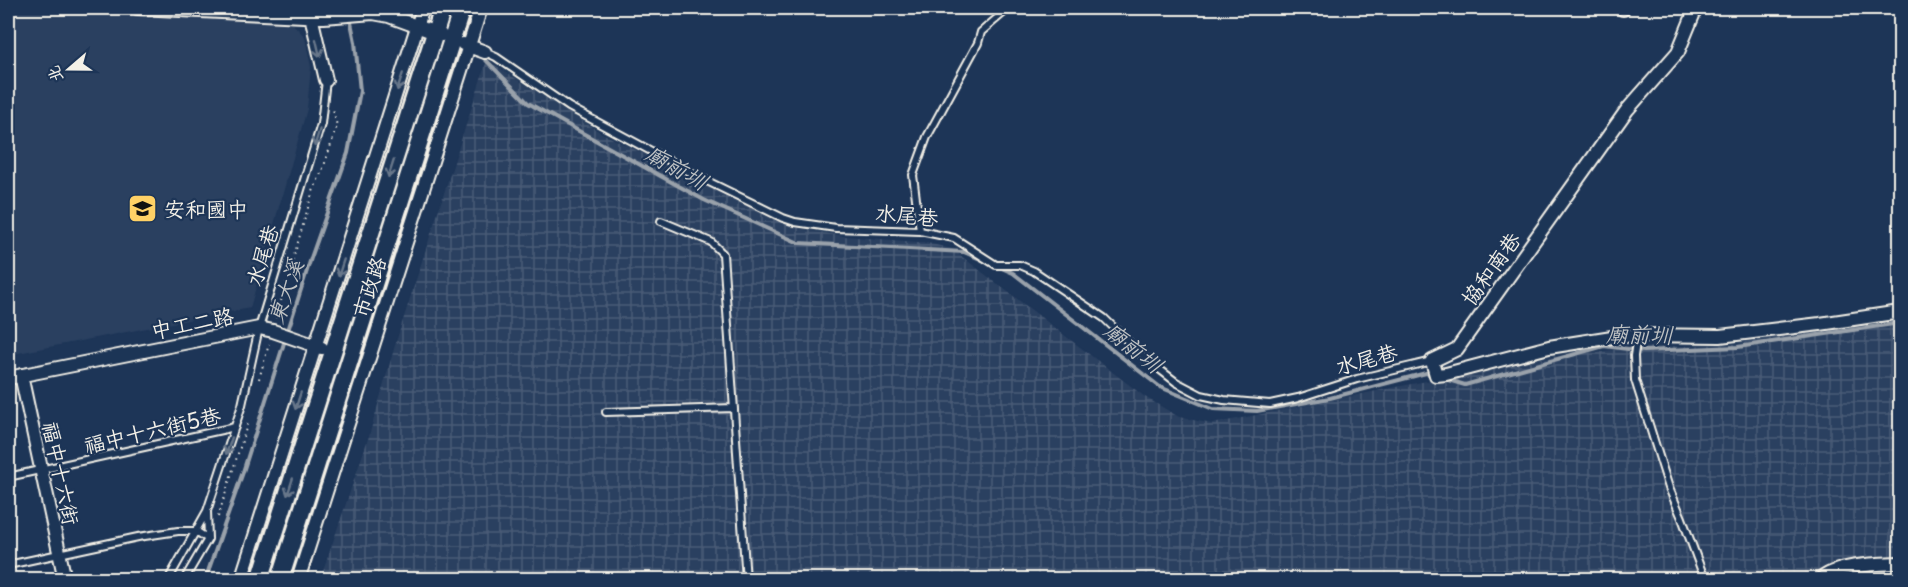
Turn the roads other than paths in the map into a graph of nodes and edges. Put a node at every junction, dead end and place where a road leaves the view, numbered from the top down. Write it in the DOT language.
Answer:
graph roads {
  1 [pos="138,8"];
  2 [pos="423,8"];
  3 [pos="442,8"];
  4 [pos="462,8"];
  5 [pos="481,8"];
  6 [pos="1009,8"];
  7 [pos="1696,8"];
  8 [pos="370,11"];
  9 [pos="310,12"];
  10 [pos="417,26"];
  11 [pos="434,33"];
  12 [pos="451,39"];
  13 [pos="469,46"];
  14 [pos="485,52"];
  15 [pos="326,80"];
  16 [pos="662,221"];
  17 [pos="920,231"];
  18 [pos="1900,312"];
  19 [pos="259,328"];
  20 [pos="1637,335"];
  21 [pos="316,346"];
  22 [pos="333,352"];
  23 [pos="351,358"];
  24 [pos="1432,361"];
  25 [pos="374,365"];
  26 [pos="21,375"];
  27 [pos="8,378"];
  28 [pos="734,408"];
  29 [pos="606,412"];
  30 [pos="235,427"];
  31 [pos="41,470"];
  32 [pos="8,477"];
  33 [pos="207,511"];
  34 [pos="196,531"];
  35 [pos="208,538"];
  36 [pos="60,553"];
  37 [pos="1900,563"];
  38 [pos="8,565"];
  39 [pos="65,579"];
  40 [pos="168,579"];
  41 [pos="184,579"];
  42 [pos="241,579"];
  43 [pos="260,579"];
  44 [pos="280,579"];
  45 [pos="298,579"];
  46 [pos="746,579"];
  47 [pos="1705,579"];
  48 [pos="1820,579"];
  1 -- 9 [label="street"];
  2 -- 10 [label="street, 市政路"];
  3 -- 11 [label="street, 市政路"];
  4 -- 12 [label="street, 市政路"];
  5 -- 13 [label="street, 市政路"];
  6 -- 17 [label="lane"];
  7 -- 24 [label="street, 協和南巷"];
  8 -- 9 [label="street"];
  8 -- 10 [label="street, 水尾巷"];
  9 -- 15 [label="street, 水尾巷, one-way"];
  10 -- 11 [label="street, 水尾巷"];
  10 -- 21 [label="street, 市政路, one-way"];
  11 -- 12 [label="street, 水尾巷"];
  11 -- 22 [label="street, 市政路, one-way"];
  12 -- 13 [label="street, 水尾巷"];
  12 -- 23 [label="street, 市政路"];
  13 -- 14 [label="street, 水尾巷"];
  13 -- 25 [label="street, 市政路"];
  14 -- 17 [label="lane, 水尾巷"];
  15 -- 19 [label="lane, 水尾巷, one-way"];
  16 -- 28 [label="lane"];
  17 -- 24 [label="lane, 水尾巷"];
  18 -- 20 [label="street"];
  19 -- 21 [label="street, 中工二路"];
  19 -- 26 [label="street, 中工二路"];
  19 -- 30 [label="lane, 水尾巷"];
  20 -- 24 [label="street"];
  20 -- 47 [label="lane"];
  21 -- 22 [label="street, 中工二路"];
  21 -- 42 [label="street, 市政路, one-way"];
  22 -- 23 [label="street, 中工二路"];
  22 -- 43 [label="street, 市政路, one-way"];
  23 -- 25 [label="street, 中工二路"];
  23 -- 44 [label="street, 市政路"];
  25 -- 45 [label="street, 市政路"];
  26 -- 27 [label="street, 中工二路"];
  26 -- 31 [label="street, 福中十六街"];
  28 -- 29 [label="lane"];
  28 -- 46 [label="lane"];
  30 -- 31 [label="lane, 福中十六街5巷"];
  30 -- 33 [label="lane, 水尾巷, one-way"];
  31 -- 32 [label="lane, 福中十六街5巷"];
  31 -- 36 [label="street, 福中十六街"];
  33 -- 34 [label="lane, 水尾巷"];
  33 -- 35 [label="lane, 水尾巷"];
  34 -- 35 [label="lane"];
  34 -- 36 [label="lane"];
  34 -- 40 [label="lane, 水尾巷"];
  35 -- 41 [label="lane"];
  36 -- 38 [label="lane"];
  36 -- 39 [label="street, 福中十六街"];
  37 -- 48 [label="street"];
}
